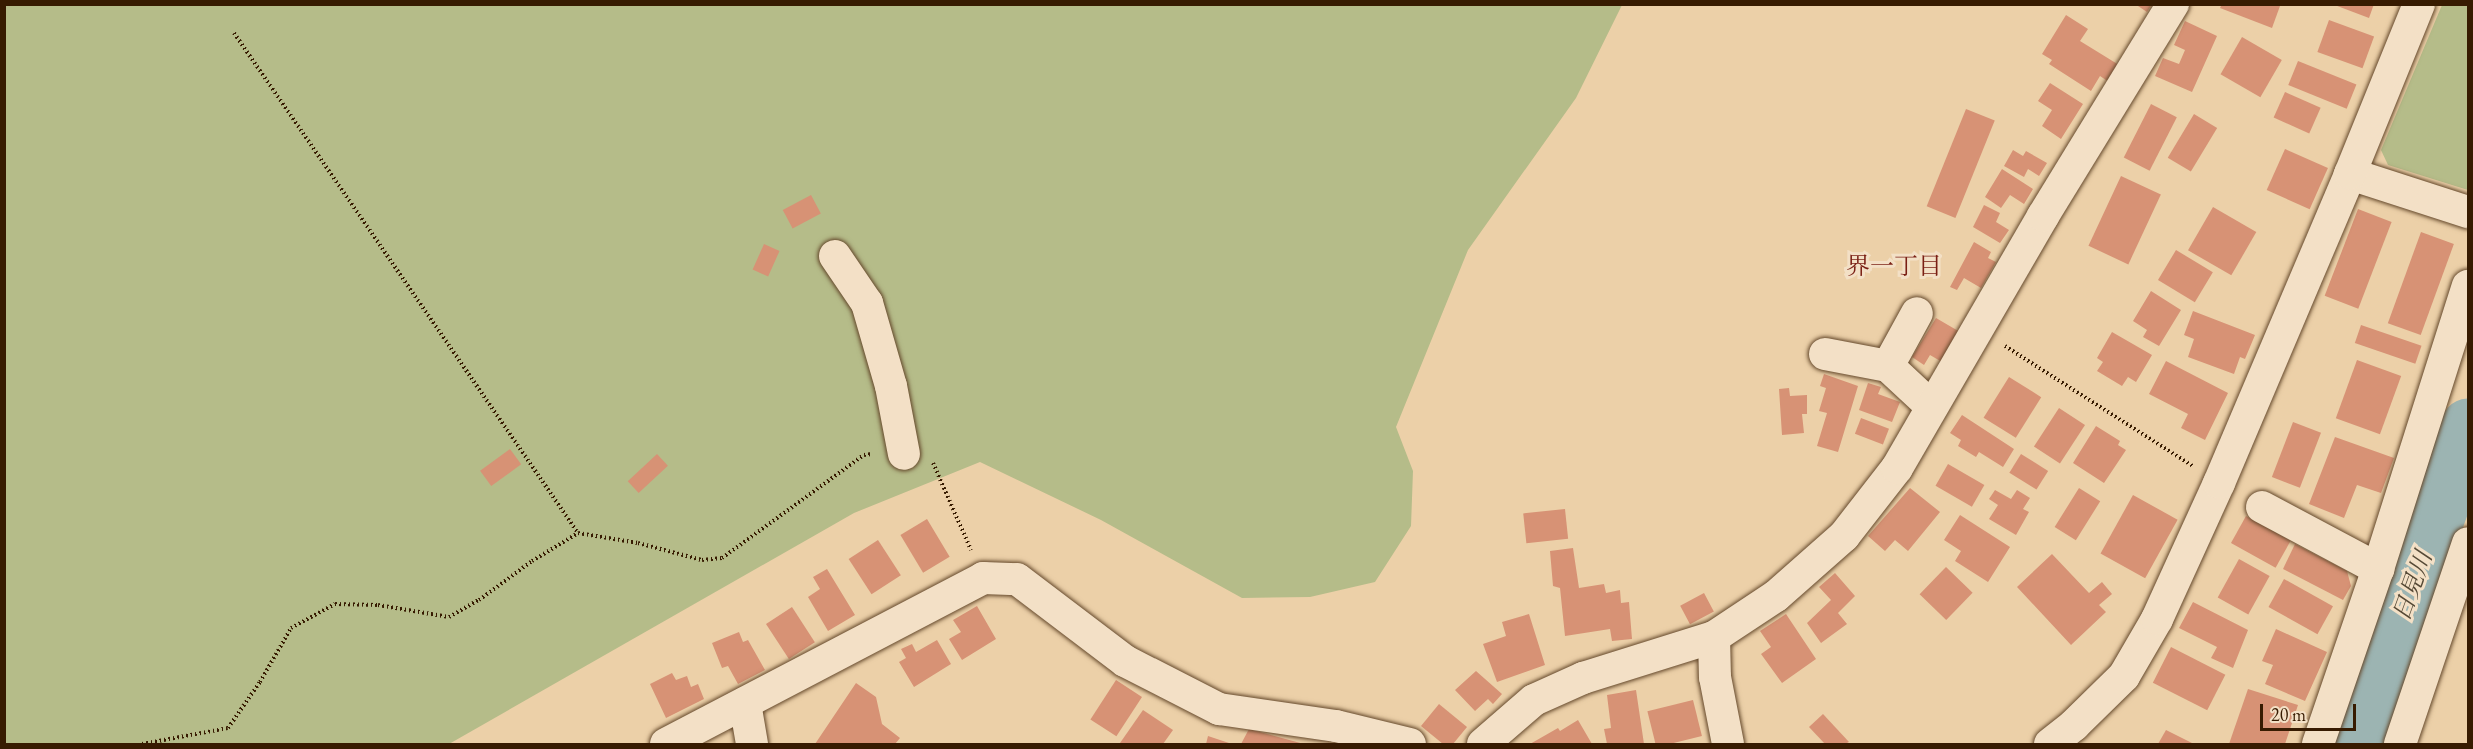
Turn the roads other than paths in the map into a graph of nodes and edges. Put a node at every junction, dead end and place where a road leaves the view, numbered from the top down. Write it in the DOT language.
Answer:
graph roads {
  1 [pos="2173,4"];
  2 [pos="2419,4"];
  3 [pos="2350,174"];
  4 [pos="2469,212"];
  5 [pos="835,256"];
  6 [pos="2469,286"];
  7 [pos="1917,313"];
  8 [pos="1825,354"];
  9 [pos="1888,366"];
  10 [pos="1932,407"];
  11 [pos="904,454"];
  12 [pos="2262,507"];
  13 [pos="2469,543"];
  14 [pos="2378,569"];
  15 [pos="1714,637"];
  16 [pos="745,703"];
  17 [pos="666,744"];
  18 [pos="752,744"];
  19 [pos="1410,744"];
  20 [pos="1483,744"];
  21 [pos="1728,744"];
  22 [pos="2050,744"];
  23 [pos="2318,744"];
  24 [pos="2400,744"];
  1 -- 10 [label="street"];
  2 -- 3 [label="street"];
  3 -- 4 [label="street"];
  3 -- 22 [label="street"];
  5 -- 11 [label="street"];
  6 -- 14 [label="street"];
  7 -- 9 [label="street"];
  8 -- 9 [label="street"];
  9 -- 10 [label="street"];
  10 -- 15 [label="street"];
  12 -- 14 [label="street"];
  13 -- 24 [label="street"];
  14 -- 23 [label="street"];
  15 -- 20 [label="street"];
  15 -- 21 [label="street"];
  16 -- 17 [label="street"];
  16 -- 18 [label="street"];
  16 -- 19 [label="street"];
}
